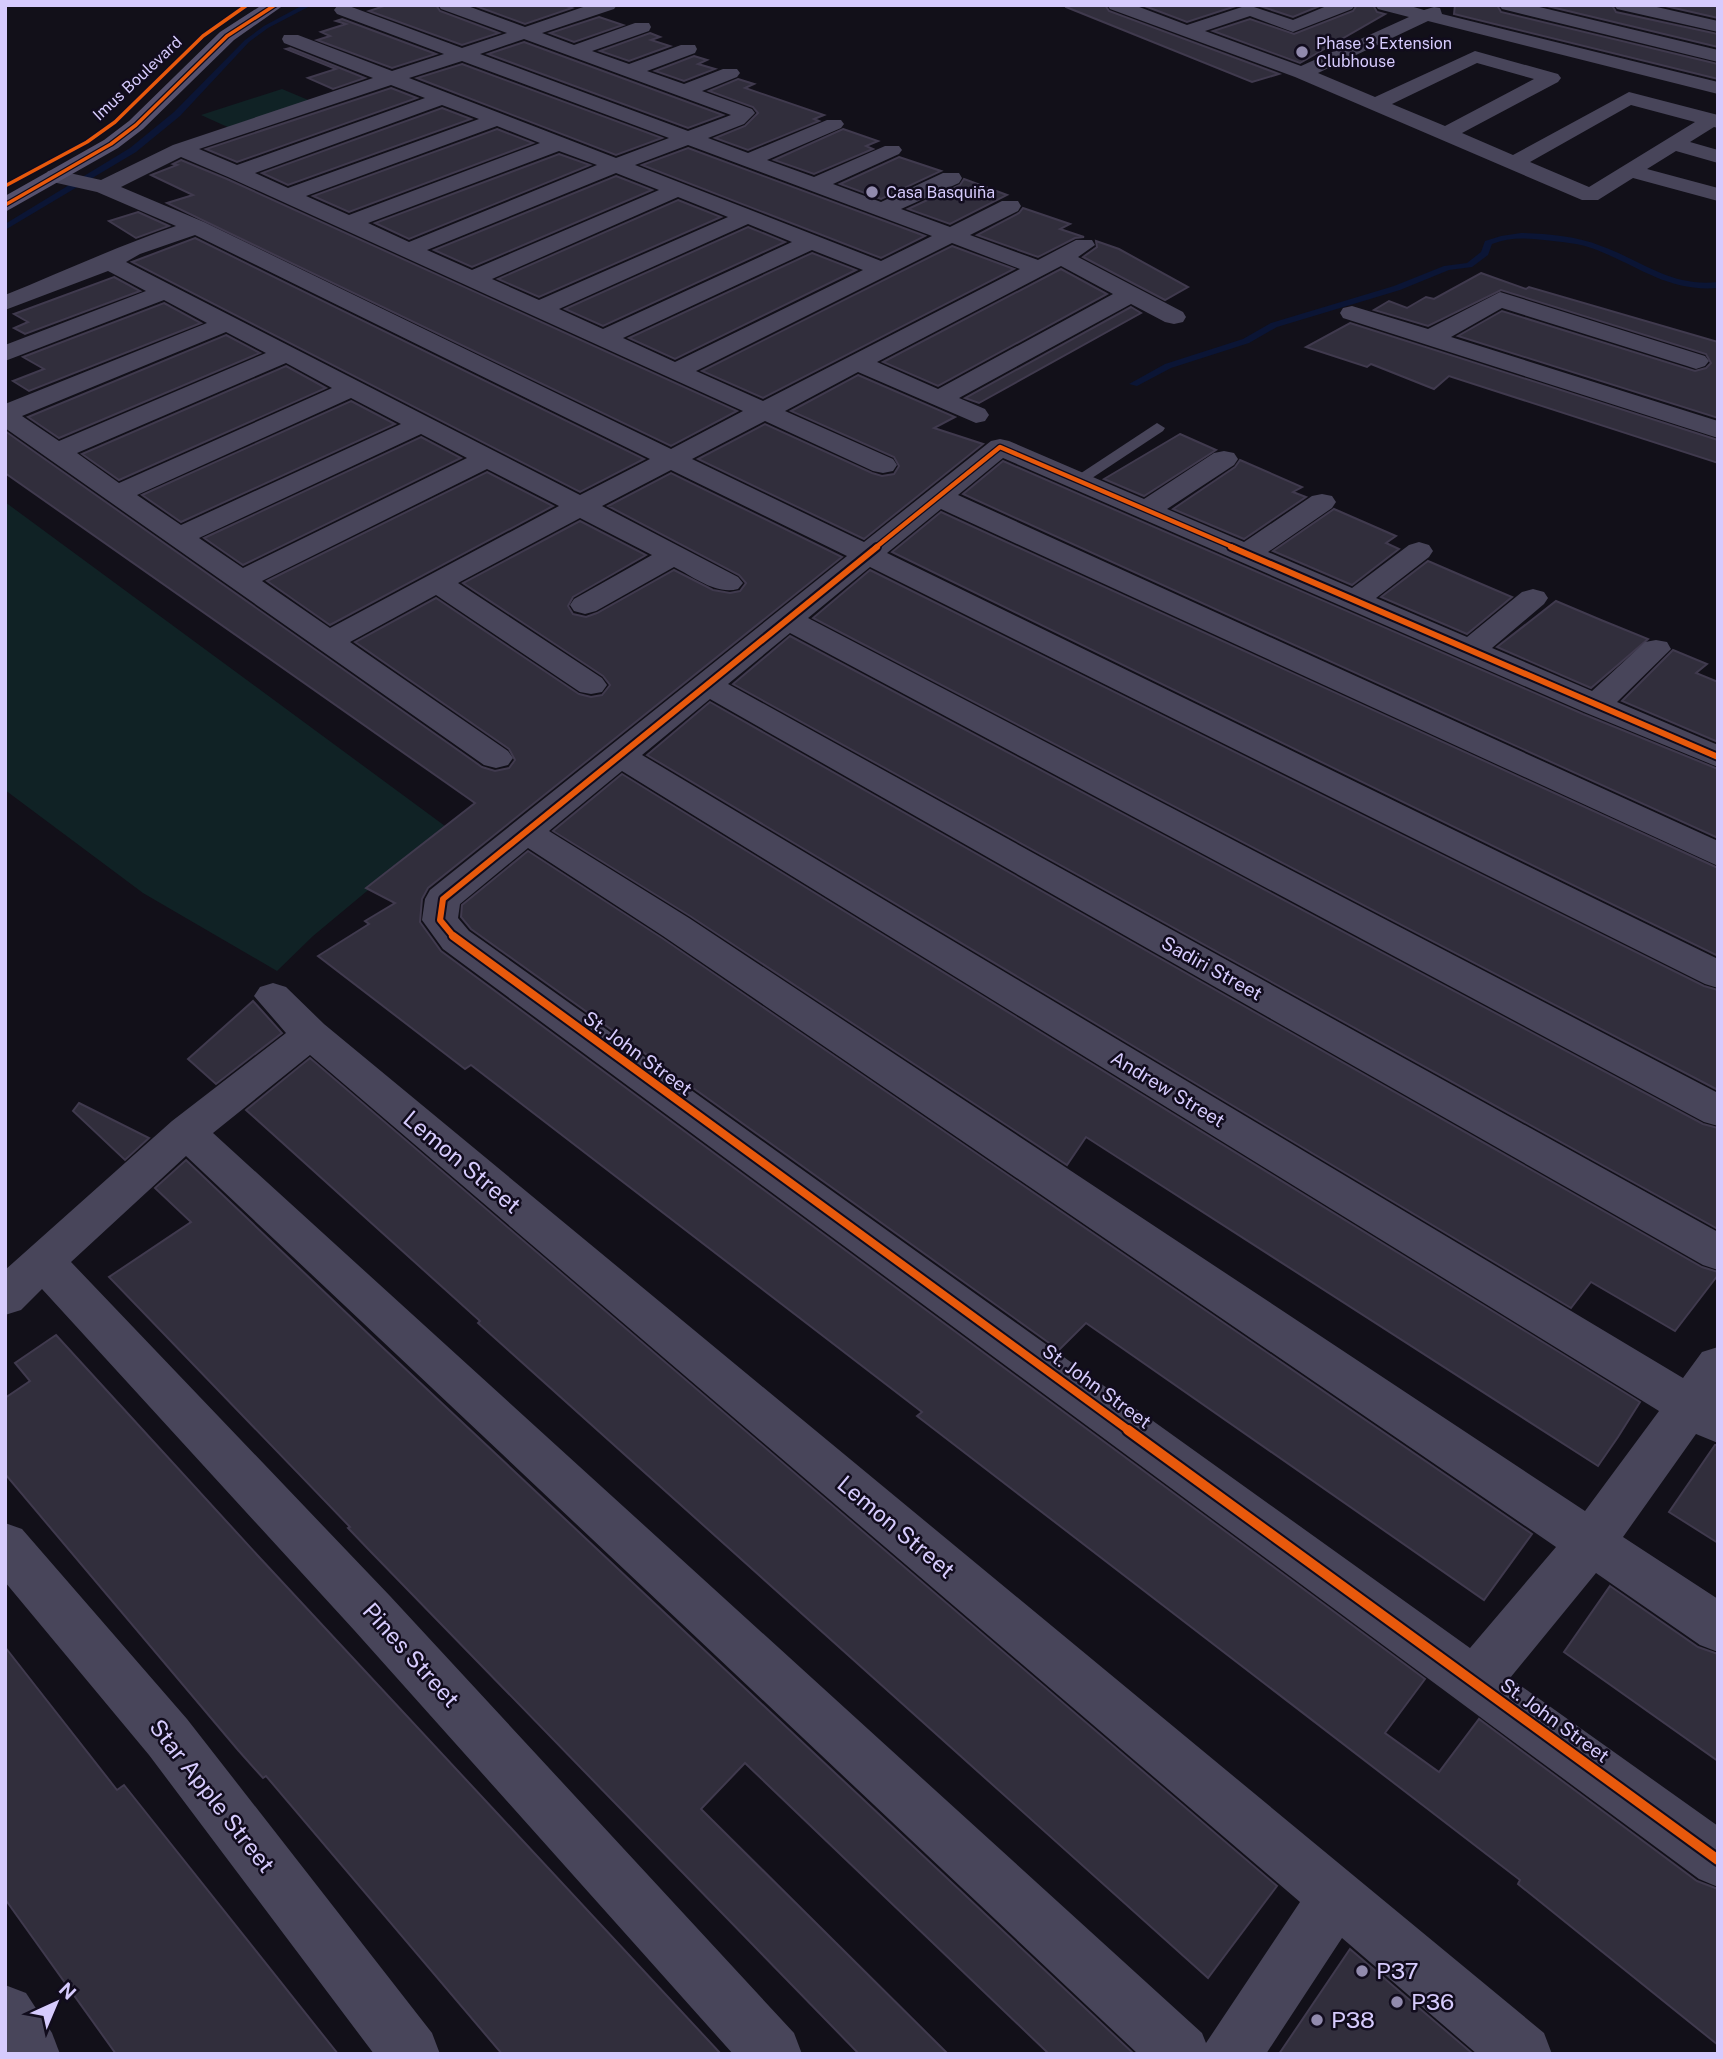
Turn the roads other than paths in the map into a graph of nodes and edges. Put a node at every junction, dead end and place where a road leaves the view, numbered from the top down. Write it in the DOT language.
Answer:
graph roads {
  1 [pos="247,5"];
  2 [pos="275,5"];
  3 [pos="447,5"];
  4 [pos="608,5"];
  5 [pos="1346,5"];
  6 [pos="1384,5"];
  7 [pos="1449,5"];
  8 [pos="1508,5"];
  9 [pos="1623,5"];
  10 [pos="1134,7"];
  11 [pos="347,8"];
  12 [pos="1426,16"];
  13 [pos="642,27"];
  14 [pos="1718,27"];
  15 [pos="1186,31"];
  16 [pos="525,33"];
  17 [pos="688,50"];
  18 [pos="574,51"];
  19 [pos="462,54"];
  20 [pos="1718,56"];
  21 [pos="629,71"];
  22 [pos="730,73"];
  23 [pos="1303,73"];
  24 [pos="392,78"];
  25 [pos="1718,88"];
  26 [pos="684,91"];
  27 [pos="443,98"];
  28 [pos="1376,104"];
  29 [pos="499,119"];
  30 [pos="1715,121"];
  31 [pos="834,124"];
  32 [pos="1445,134"];
  33 [pos="689,138"];
  34 [pos="560,143"];
  35 [pos="1672,144"];
  36 [pos="180,149"];
  37 [pos="891,150"];
  38 [pos="1718,157"];
  39 [pos="748,160"];
  40 [pos="1513,163"];
  41 [pos="616,165"];
  42 [pos="1631,171"];
  43 [pos="236,172"];
  44 [pos="951,178"];
  45 [pos="80,181"];
  46 [pos="814,185"];
  47 [pos="5,186"];
  48 [pos="679,189"];
  49 [pos="288,195"];
  50 [pos="1718,195"];
  51 [pos="5,205"];
  52 [pos="1010,206"];
  53 [pos="882,210"];
  54 [pos="748,216"];
  55 [pos="349,223"];
  56 [pos="196,227"];
  57 [pos="951,235"];
  58 [pos="812,242"];
  59 [pos="408,250"];
  60 [pos="1061,257"];
  61 [pos="109,262"];
  62 [pos="882,269"];
  63 [pos="472,279"];
  64 [pos="164,292"];
  65 [pos="1131,294"];
  66 [pos="1451,300"];
  67 [pos="5,303"];
  68 [pos="538,309"];
  69 [pos="1479,311"];
  70 [pos="1352,313"];
  71 [pos="1174,317"];
  72 [pos="225,324"];
  73 [pos="604,338"];
  74 [pos="1431,338"];
  75 [pos="1718,347"];
  76 [pos="1561,349"];
  77 [pos="5,354"];
  78 [pos="284,355"];
  79 [pos="857,363"];
  80 [pos="676,371"];
  81 [pos="1666,383"];
  82 [pos="350,389"];
  83 [pos="939,399"];
  84 [pos="764,411"];
  85 [pos="5,414"];
  86 [pos="976,415"];
  87 [pos="419,425"];
  88 [pos="1157,428"];
  89 [pos="1718,430"];
  90 [pos="57,452"];
  91 [pos="486,459"];
  92 [pos="671,459"];
  93 [pos="1224,459"];
  94 [pos="883,465"];
  95 [pos="1077,481"];
  96 [pos="117,494"];
  97 [pos="937,496"];
  98 [pos="1322,502"];
  99 [pos="579,507"];
  100 [pos="1143,510"];
  101 [pos="179,537"];
  102 [pos="1419,551"];
  103 [pos="865,554"];
  104 [pos="1246,554"];
  105 [pos="674,555"];
  106 [pos="240,581"];
  107 [pos="436,582"];
  108 [pos="728,583"];
  109 [pos="1534,598"];
  110 [pos="1354,601"];
  111 [pos="585,605"];
  112 [pos="786,619"];
  113 [pos="328,641"];
  114 [pos="1657,649"];
  115 [pos="1470,651"];
  116 [pos="706,684"];
  117 [pos="591,685"];
  118 [pos="1595,705"];
  119 [pos="619,755"];
  120 [pos="1718,757"];
  121 [pos="496,758"];
  122 [pos="525,831"];
  123 [pos="1718,855"];
  124 [pos="1718,975"];
  125 [pos="273,996"];
  126 [pos="310,1034"];
  127 [pos="1718,1111"];
  128 [pos="186,1132"];
  129 [pos="1718,1253"];
  130 [pos="44,1262"];
  131 [pos="5,1297"];
  132 [pos="1718,1366"];
  133 [pos="1704,1414"];
  134 [pos="1591,1542"];
  135 [pos="5,1545"];
  136 [pos="1718,1628"];
  137 [pos="1475,1681"];
  138 [pos="1718,1860"];
  139 [pos="1336,1897"];
  140 [pos="5,2014"];
  141 [pos="31,2054"];
  142 [pos="411,2054"];
  143 [pos="773,2054"];
  144 [pos="1181,2054"];
  145 [pos="1231,2054"];
  146 [pos="1523,2054"];
  1 -- 47 [label="main road, Imus Boulevard"];
  2 -- 45 [label="main road, Imus Boulevard"];
  3 -- 16 [label="street"];
  4 -- 16 [label="street"];
  5 -- 15 [label="street"];
  6 -- 12 [label="street"];
  7 -- 12 [label="street"];
  8 -- 20 [label="street"];
  9 -- 14 [label="street"];
  10 -- 15 [label="street"];
  11 -- 19 [label="street"];
  11 -- 24 [label="street"];
  12 -- 23 [label="street"];
  12 -- 25 [label="street"];
  13 -- 18 [label="street"];
  15 -- 23 [label="street"];
  16 -- 18 [label="street"];
  16 -- 19 [label="street"];
  17 -- 21 [label="street"];
  18 -- 21 [label="street"];
  19 -- 24 [label="street"];
  19 -- 33 [label="street"];
  21 -- 26 [label="street"];
  22 -- 26 [label="street"];
  23 -- 28 [label="street"];
  24 -- 27 [label="street"];
  24 -- 36 [label="street"];
  26 -- 33 [label="street"];
  27 -- 29 [label="street"];
  27 -- 43 [label="street"];
  28 -- 32 [label="street"];
  28 -- 32 [label="street"];
  29 -- 34 [label="street"];
  29 -- 49 [label="street"];
  30 -- 35 [label="street"];
  30 -- 40 [label="street"];
  31 -- 39 [label="street"];
  32 -- 40 [label="street"];
  33 -- 39 [label="street"];
  33 -- 41 [label="street"];
  34 -- 41 [label="street"];
  34 -- 55 [label="street"];
  35 -- 38 [label="street"];
  35 -- 42 [label="street"];
  36 -- 43 [label="street"];
  36 -- 45 [label="street"];
  37 -- 46 [label="street"];
  39 -- 46 [label="street"];
  40 -- 42 [label="street"];
  41 -- 48 [label="street"];
  41 -- 59 [label="street"];
  42 -- 50 [label="street"];
  43 -- 49 [label="street"];
  44 -- 53 [label="street"];
  45 -- 51 [label="main road, Imus Boulevard"];
  45 -- 56 [label="street"];
  46 -- 53 [label="street"];
  48 -- 54 [label="street"];
  48 -- 63 [label="street"];
  49 -- 55 [label="street"];
  52 -- 57 [label="street"];
  53 -- 57 [label="street"];
  54 -- 58 [label="street"];
  54 -- 68 [label="street"];
  55 -- 59 [label="street"];
  56 -- 61 [label="street"];
  56 -- 92 [label="street"];
  57 -- 60 [label="street"];
  57 -- 62 [label="street"];
  58 -- 62 [label="street"];
  58 -- 73 [label="street"];
  59 -- 63 [label="street"];
  60 -- 65 [label="street"];
  60 -- 79 [label="street"];
  61 -- 64 [label="street"];
  61 -- 67 [label="street"];
  62 -- 80 [label="street"];
  63 -- 68 [label="street"];
  64 -- 72 [label="street"];
  64 -- 77 [label="street"];
  65 -- 71 [label="street"];
  65 -- 83 [label="street"];
  66 -- 69 [label="street"];
  68 -- 73 [label="street"];
  69 -- 74 [label="street"];
  69 -- 76 [label="street"];
  70 -- 74 [label="street"];
  72 -- 78 [label="street"];
  72 -- 85 [label="street"];
  73 -- 80 [label="street"];
  74 -- 76 [label="street"];
  75 -- 81 [label="street"];
  76 -- 81 [label="street"];
  76 -- 81 [label="street"];
  78 -- 82 [label="street"];
  78 -- 90 [label="street"];
  79 -- 83 [label="street"];
  79 -- 84 [label="street"];
  80 -- 84 [label="street"];
  81 -- 89 [label="street"];
  82 -- 87 [label="street"];
  82 -- 96 [label="street"];
  83 -- 86 [label="street"];
  84 -- 92 [label="street"];
  84 -- 94 [label="street"];
  85 -- 90 [label="street"];
  87 -- 91 [label="street"];
  87 -- 101 [label="street"];
  88 -- 95 [label="lane"];
  90 -- 96 [label="street"];
  91 -- 99 [label="street"];
  91 -- 106 [label="street"];
  92 -- 99 [label="street"];
  92 -- 103 [label="street"];
  93 -- 100 [label="street"];
  95 -- 97 [label="street"];
  95 -- 100 [label="street"];
  96 -- 101 [label="street"];
  97 -- 103 [label="street"];
  97 -- 123 [label="street"];
  98 -- 104 [label="street"];
  99 -- 105 [label="street"];
  99 -- 107 [label="street"];
  100 -- 104 [label="street"];
  101 -- 106 [label="street"];
  102 -- 110 [label="street"];
  103 -- 112 [label="street"];
  103 -- 124 [label="street"];
  104 -- 110 [label="street"];
  105 -- 108 [label="street"];
  105 -- 111 [label="street"];
  106 -- 113 [label="street"];
  107 -- 113 [label="street"];
  107 -- 117 [label="street"];
  109 -- 115 [label="street"];
  110 -- 115 [label="street"];
  112 -- 116 [label="street"];
  112 -- 127 [label="street"];
  113 -- 121 [label="street"];
  114 -- 118 [label="street"];
  115 -- 118 [label="street"];
  116 -- 119 [label="street"];
  116 -- 129 [label="street, Sadiri Street"];
  118 -- 120 [label="street"];
  119 -- 122 [label="street"];
  119 -- 133 [label="street, Andrew Street"];
  122 -- 134 [label="street"];
  122 -- 137 [label="street, St. John Street"];
  125 -- 126 [label="street, Lemon Street"];
  126 -- 128 [label="street"];
  126 -- 139 [label="street, Lemon Street"];
  128 -- 130 [label="street"];
  128 -- 144 [label="street"];
  130 -- 131 [label="street"];
  130 -- 143 [label="street, Pines Street"];
  132 -- 133 [label="street"];
  133 -- 134 [label="street"];
  134 -- 136 [label="street"];
  134 -- 137 [label="street"];
  135 -- 142 [label="street, Star Apple Street"];
  137 -- 138 [label="street, St. John Street"];
  139 -- 145 [label="street"];
  139 -- 146 [label="street, Lemon Street"];
  140 -- 141 [label="street"];
}
